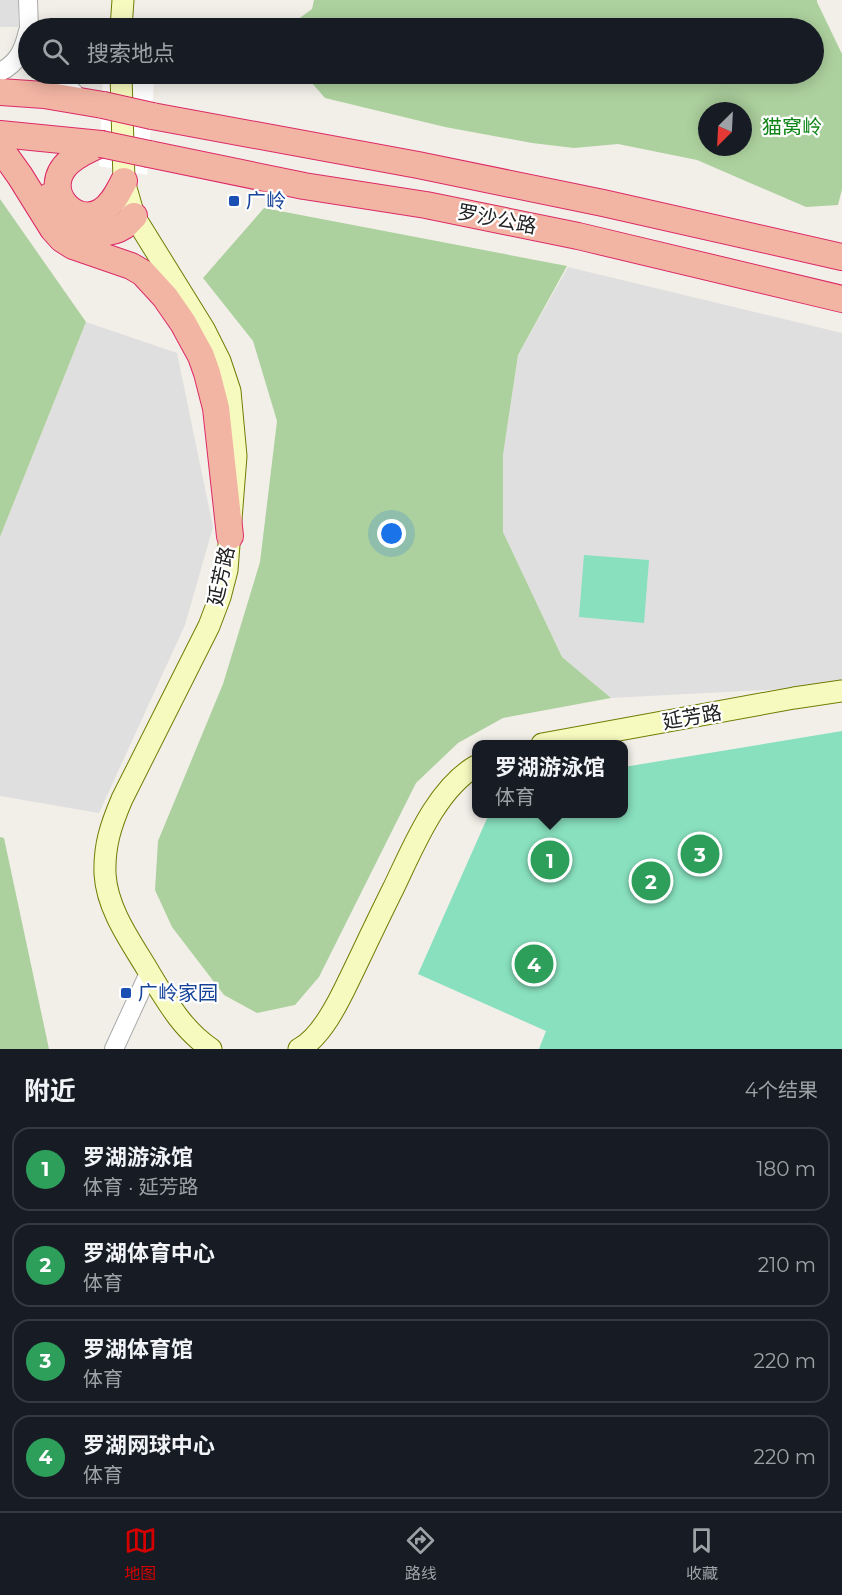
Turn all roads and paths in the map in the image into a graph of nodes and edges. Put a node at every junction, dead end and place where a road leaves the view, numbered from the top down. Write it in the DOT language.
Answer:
graph roads {
  1 [pos="28,0"];
  2 [pos="123,0"];
  3 [pos="29,18"];
  4 [pos="122,18"];
  5 [pos="18,58"];
  6 [pos="0,72"];
  7 [pos="69,84"];
  8 [pos="121,84"];
  9 [pos="0,93"];
  10 [pos="92,102"];
  11 [pos="0,134"];
  12 [pos="0,139"];
  13 [pos="101,144"];
  14 [pos="0,148"];
  15 [pos="124,181"];
  16 [pos="134,216"];
  17 [pos="842,257"];
  18 [pos="842,299"];
  19 [pos="230,536"];
  20 [pos="842,691"];
  21 [pos="564,740"];
  22 [pos="472,768"];
  23 [pos="149,973"];
  24 [pos="114,1049"];
  25 [pos="211,1049"];
  26 [pos="299,1049"];
  1 -- 3 [label="street"];
  2 -- 4 [label="main road"];
  5 -- 6 [label="street"];
  7 -- 10 [label="street"];
  8 -- 15 [label="main road, 延芳路"];
  9 -- 10 [label="highway"];
  10 -- 17 [label="highway, 罗沙公路, bridge"];
  11 -- 13 [label="highway"];
  12 -- 16 [label="highway"];
  13 -- 15 [label="highway"];
  13 -- 18 [label="highway, 罗沙公路, bridge"];
  14 -- 19 [label="highway"];
  15 -- 16 [label="main road, 延芳路"];
  16 -- 19 [label="main road, 延芳路"];
  19 -- 23 [label="main road, 延芳路"];
  20 -- 21 [label="main road, 延芳路"];
  22 -- 26 [label="main road"];
  23 -- 24 [label="street"];
  23 -- 25 [label="main road, 延芳路"];
}
